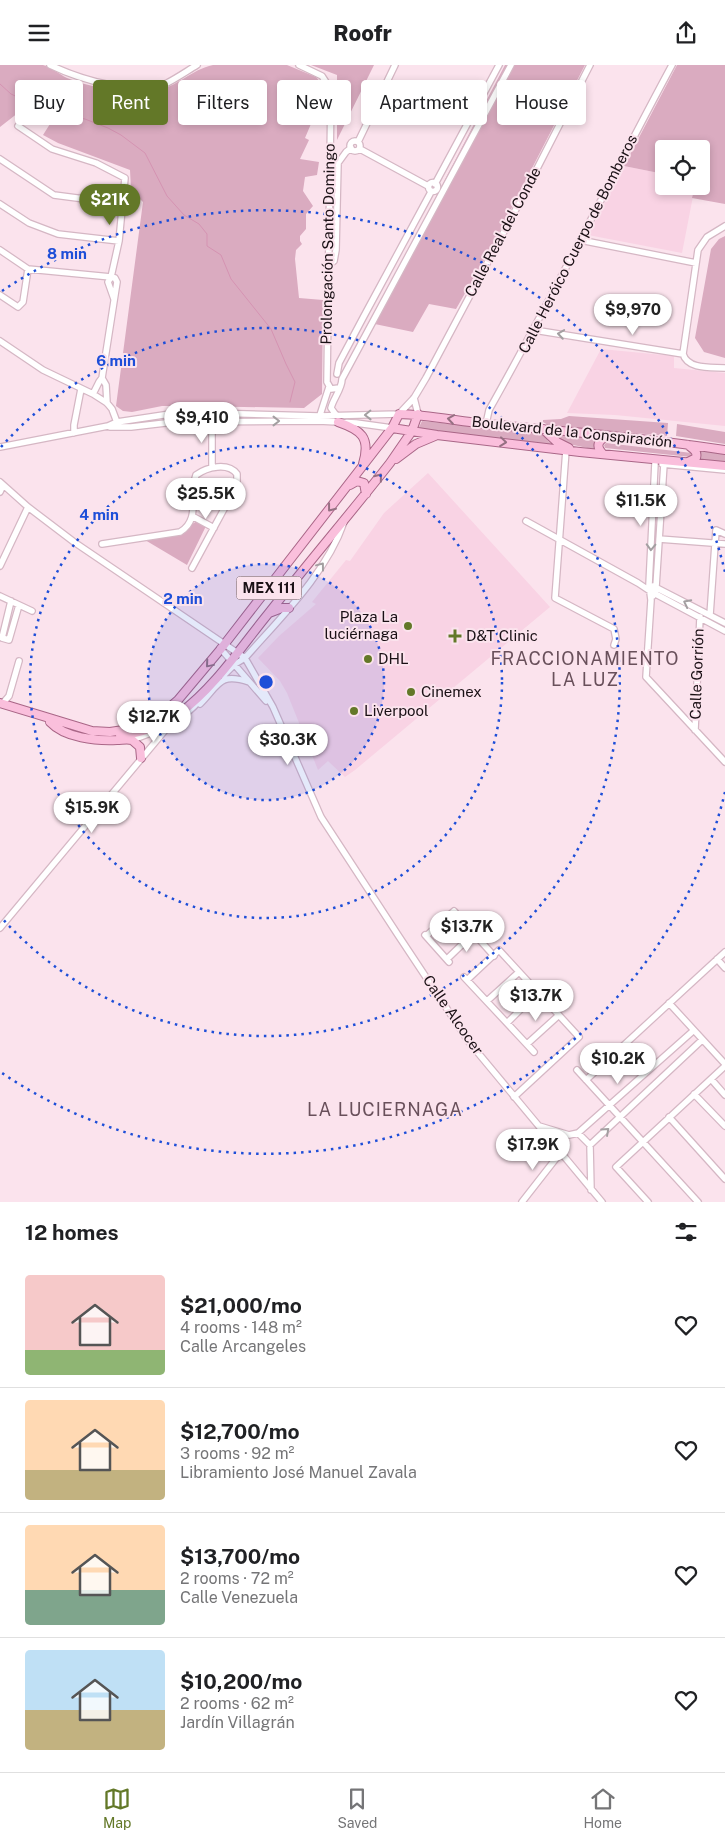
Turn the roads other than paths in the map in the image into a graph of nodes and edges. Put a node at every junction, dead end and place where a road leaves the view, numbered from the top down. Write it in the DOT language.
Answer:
graph roads {
  1 [pos="50,65"];
  2 [pos="197,65"];
  3 [pos="299,65"];
  4 [pos="395,65"];
  5 [pos="499,65"];
  6 [pos="511,65"];
  7 [pos="590,65"];
  8 [pos="672,65"];
  9 [pos="18,126"];
  10 [pos="358,141"];
  11 [pos="350,149"];
  12 [pos="360,149"];
  13 [pos="0,159"];
  14 [pos="430,189"];
  15 [pos="0,204"];
  16 [pos="122,204"];
  17 [pos="725,226"];
  18 [pos="580,239"];
  19 [pos="118,241"];
  20 [pos="0,249"];
  21 [pos="696,263"];
  22 [pos="328,265"];
  23 [pos="28,269"];
  24 [pos="111,277"];
  25 [pos="0,295"];
  26 [pos="534,330"];
  27 [pos="0,341"];
  28 [pos="683,354"];
  29 [pos="340,363"];
  30 [pos="326,365"];
  31 [pos="725,368"];
  32 [pos="336,374"];
  33 [pos="102,378"];
  34 [pos="342,379"];
  35 [pos="327,380"];
  36 [pos="329,387"];
  37 [pos="81,389"];
  38 [pos="339,389"];
  39 [pos="93,394"];
  40 [pos="414,398"];
  41 [pos="107,403"];
  42 [pos="399,414"];
  43 [pos="418,414"];
  44 [pos="319,419"];
  45 [pos="337,419"];
  46 [pos="212,421"];
  47 [pos="486,423"];
  48 [pos="118,425"];
  49 [pos="392,428"];
  50 [pos="543,429"];
  51 [pos="412,431"];
  52 [pos="74,433"];
  53 [pos="437,435"];
  54 [pos="608,436"];
  55 [pos="687,445"];
  56 [pos="0,447"];
  57 [pos="566,450"];
  58 [pos="725,450"];
  59 [pos="580,452"];
  60 [pos="602,454"];
  61 [pos="616,455"];
  62 [pos="688,462"];
  63 [pos="390,463"];
  64 [pos="655,463"];
  65 [pos="664,464"];
  66 [pos="725,466"];
  67 [pos="212,467"];
  68 [pos="362,468"];
  69 [pos="725,470"];
  70 [pos="2,484"];
  71 [pos="348,486"];
  72 [pos="0,492"];
  73 [pos="366,494"];
  74 [pos="28,507"];
  75 [pos="192,516"];
  76 [pos="345,520"];
  77 [pos="526,521"];
  78 [pos="652,525"];
  79 [pos="660,525"];
  80 [pos="214,528"];
  81 [pos="725,534"];
  82 [pos="559,539"];
  83 [pos="659,539"];
  84 [pos="715,542"];
  85 [pos="102,544"];
  86 [pos="725,544"];
  87 [pos="0,566"];
  88 [pos="192,567"];
  89 [pos="652,591"];
  90 [pos="0,595"];
  91 [pos="11,601"];
  92 [pos="19,605"];
  93 [pos="289,608"];
  94 [pos="32,611"];
  95 [pos="267,614"];
  96 [pos="710,615"];
  97 [pos="700,617"];
  98 [pos="725,623"];
  99 [pos="725,631"];
  100 [pos="614,645"];
  101 [pos="223,646"];
  102 [pos="238,652"];
  103 [pos="245,658"];
  104 [pos="19,661"];
  105 [pos="233,663"];
  106 [pos="250,683"];
  107 [pos="1,705"];
  108 [pos="194,707"];
  109 [pos="273,707"];
  110 [pos="50,722"];
  111 [pos="169,727"];
  112 [pos="695,730"];
  113 [pos="132,740"];
  114 [pos="141,758"];
  115 [pos="725,762"];
  116 [pos="0,928"];
  117 [pos="474,933"];
  118 [pos="725,952"];
  119 [pos="494,955"];
  120 [pos="717,959"];
  121 [pos="725,968"];
  122 [pos="519,972"];
  123 [pos="538,992"];
  124 [pos="487,1001"];
  125 [pos="669,1003"];
  126 [pos="559,1015"];
  127 [pos="507,1023"];
  128 [pos="693,1031"];
  129 [pos="702,1041"];
  130 [pos="527,1044"];
  131 [pos="534,1052"];
  132 [pos="725,1065"];
  133 [pos="577,1070"];
  134 [pos="711,1079"];
  135 [pos="586,1080"];
  136 [pos="694,1094"];
  137 [pos="725,1095"];
  138 [pos="514,1097"];
  139 [pos="611,1105"];
  140 [pos="669,1117"];
  141 [pos="621,1118"];
  142 [pos="539,1126"];
  143 [pos="725,1126"];
  144 [pos="578,1133"];
  145 [pos="643,1141"];
  146 [pos="590,1145"];
  147 [pos="561,1152"];
  148 [pos="725,1179"];
  149 [pos="591,1190"];
  150 [pos="522,1202"];
  151 [pos="602,1202"];
  152 [pos="648,1202"];
  153 [pos="698,1202"];
  1 -- 2 [label="street"];
  3 -- 22 [label="street, Prolongación Santo Domingo"];
  4 -- 10 [label="street"];
  5 -- 14 [label="street"];
  6 -- 34 [label="street"];
  7 -- 40 [label="street, Calle Real del Conde"];
  8 -- 18 [label="street, Calle Heróico Cuerpo de Bomberos"];
  9 -- 16 [label="street"];
  10 -- 11 [label="street"];
  10 -- 12 [label="street"];
  11 -- 12 [label="street"];
  11 -- 22 [label="street"];
  12 -- 14 [label="street"];
  13 -- 16 [label="street"];
  14 -- 29 [label="street"];
  15 -- 19 [label="street"];
  16 -- 19 [label="street"];
  17 -- 21 [label="street"];
  18 -- 21 [label="street"];
  18 -- 26 [label="street, Calle Heróico Cuerpo de Bomberos"];
  19 -- 24 [label="street"];
  20 -- 23 [label="street"];
  21 -- 28 [label="street"];
  22 -- 30 [label="street, Prolongación Santo Domingo"];
  23 -- 24 [label="street"];
  23 -- 25 [label="street"];
  24 -- 33 [label="street"];
  28 -- 26 [label="street, one-way"];
  26 -- 47 [label="street, Calle Heróico Cuerpo de Bomberos"];
  27 -- 37 [label="street"];
  28 -- 31 [label="street"];
  29 -- 30 [label="street"];
  29 -- 32 [label="street"];
  30 -- 32 [label="street"];
  30 -- 35 [label="street, Prolongación Santo Domingo"];
  32 -- 34 [label="street"];
  32 -- 35 [label="street"];
  33 -- 39 [label="street"];
  33 -- 41 [label="street"];
  34 -- 38 [label="street"];
  35 -- 36 [label="street"];
  36 -- 38 [label="street"];
  36 -- 44 [label="street"];
  37 -- 39 [label="street"];
  37 -- 52 [label="street"];
  38 -- 45 [label="street"];
  39 -- 41 [label="street"];
  40 -- 42 [label="street, Calle Real del Conde"];
  40 -- 43 [label="street"];
  41 -- 48 [label="street"];
  42 -- 43 [label="main road, Boulevard de la Conspiración"];
  42 -- 45 [label="street, one-way"];
  42 -- 49 [label="main road, MEX 111"];
  47 -- 43 [label="main road, Boulevard de la Conspiración, one-way"];
  43 -- 51 [label="main road, MEX 111"];
  44 -- 45 [label="street"];
  46 -- 44 [label="street, one-way"];
  44 -- 48 [label="street"];
  45 -- 49 [label="street"];
  45 -- 68 [label="main road"];
  46 -- 48 [label="street"];
  46 -- 67 [label="street"];
  47 -- 50 [label="main road, Boulevard de la Conspiración"];
  48 -- 52 [label="street"];
  49 -- 51 [label="main road, Boulevard de la Conspiración"];
  49 -- 68 [label="main road, MEX 111"];
  50 -- 54 [label="main road, Boulevard de la Conspiración"];
  50 -- 59 [label="main road"];
  51 -- 53 [label="main road, Boulevard de la Conspiración"];
  51 -- 63 [label="main road, MEX 111"];
  52 -- 56 [label="street"];
  53 -- 57 [label="main road, Boulevard de la Conspiración, one-way"];
  53 -- 63 [label="main road, MEX 111"];
  54 -- 55 [label="main road, Boulevard de la Conspiración"];
  54 -- 60 [label="main road"];
  55 -- 58 [label="main road, Boulevard de la Conspiración"];
  55 -- 62 [label="main road"];
  57 -- 59 [label="main road, Boulevard de la Conspiración"];
  57 -- 82 [label="street"];
  59 -- 60 [label="main road, Boulevard de la Conspiración"];
  60 -- 61 [label="main road, Boulevard de la Conspiración"];
  61 -- 62 [label="main road, Boulevard de la Conspiración"];
  61 -- 64 [label="street"];
  62 -- 66 [label="main road, Boulevard de la Conspiración"];
  73 -- 63 [label="main road, MEX 111, one-way"];
  64 -- 65 [label="street"];
  64 -- 78 [label="street"];
  65 -- 69 [label="street"];
  65 -- 79 [label="street"];
  67 -- 75 [label="street"];
  67 -- 80 [label="street"];
  68 -- 71 [label="main road, MEX 111"];
  70 -- 72 [label="street"];
  70 -- 74 [label="street"];
  71 -- 73 [label="main road"];
  71 -- 101 [label="main road, MEX 111, one-way"];
  73 -- 76 [label="main road, MEX 111"];
  74 -- 87 [label="street"];
  74 -- 101 [label="street"];
  75 -- 80 [label="street"];
  75 -- 85 [label="street"];
  93 -- 76 [label="street, one-way"];
  76 -- 95 [label="main road, MEX 111"];
  77 -- 82 [label="street"];
  78 -- 79 [label="street"];
  78 -- 89 [label="street, one-way"];
  79 -- 83 [label="street"];
  80 -- 88 [label="street"];
  81 -- 84 [label="street"];
  82 -- 89 [label="street"];
  82 -- 100 [label="street"];
  83 -- 84 [label="street"];
  83 -- 89 [label="street"];
  84 -- 86 [label="street"];
  84 -- 96 [label="street"];
  96 -- 89 [label="street, one-way"];
  89 -- 97 [label="street"];
  89 -- 112 [label="street"];
  90 -- 91 [label="street"];
  91 -- 92 [label="street"];
  91 -- 92 [label="street"];
  92 -- 94 [label="street"];
  93 -- 95 [label="main road"];
  93 -- 103 [label="street"];
  95 -- 102 [label="main road, MEX 111"];
  96 -- 98 [label="street"];
  97 -- 99 [label="street"];
  97 -- 112 [label="street, Calle Gorrión"];
  101 -- 102 [label="street, Calle Alcocer"];
  101 -- 105 [label="street, Calle Alcocer"];
  101 -- 107 [label="main road, MEX 111, one-way"];
  102 -- 103 [label="street, Calle Alcocer"];
  102 -- 105 [label="main road, MEX 111"];
  103 -- 105 [label="street"];
  103 -- 109 [label="street, Calle Alcocer"];
  104 -- 107 [label="street"];
  105 -- 106 [label="street, Calle Alcocer"];
  105 -- 108 [label="street"];
  105 -- 110 [label="main road, MEX 111"];
  106 -- 108 [label="street"];
  106 -- 109 [label="street, Calle Alcocer"];
  107 -- 110 [label="main road, MEX 111"];
  108 -- 111 [label="street"];
  109 -- 138 [label="street, Calle Alcocer"];
  110 -- 113 [label="main road"];
  111 -- 113 [label="street"];
  111 -- 114 [label="street"];
  112 -- 115 [label="street"];
  113 -- 114 [label="main road"];
  114 -- 116 [label="street"];
  117 -- 117 [label="street"];
  117 -- 119 [label="street"];
  118 -- 120 [label="street"];
  119 -- 122 [label="street"];
  119 -- 124 [label="street"];
  120 -- 121 [label="street"];
  120 -- 125 [label="street"];
  122 -- 123 [label="street"];
  122 -- 124 [label="street"];
  123 -- 126 [label="street"];
  123 -- 127 [label="street"];
  124 -- 127 [label="street"];
  125 -- 128 [label="street"];
  125 -- 135 [label="street"];
  126 -- 130 [label="street"];
  126 -- 138 [label="street"];
  127 -- 130 [label="street"];
  128 -- 129 [label="street"];
  128 -- 139 [label="street"];
  129 -- 132 [label="street"];
  129 -- 141 [label="street"];
  130 -- 131 [label="street"];
  132 -- 134 [label="street"];
  133 -- 135 [label="street"];
  134 -- 136 [label="street"];
  134 -- 137 [label="street"];
  135 -- 139 [label="street"];
  136 -- 140 [label="street"];
  136 -- 143 [label="street"];
  138 -- 142 [label="street, Calle Alcocer"];
  139 -- 141 [label="street"];
  139 -- 144 [label="street"];
  140 -- 145 [label="street"];
  140 -- 148 [label="street"];
  141 -- 145 [label="street"];
  146 -- 141 [label="street, one-way"];
  142 -- 144 [label="street"];
  142 -- 147 [label="street, Calle Alcocer"];
  144 -- 146 [label="street"];
  145 -- 152 [label="street"];
  145 -- 153 [label="street"];
  146 -- 149 [label="street"];
  147 -- 149 [label="street, Calle Alcocer"];
  147 -- 150 [label="street"];
  149 -- 151 [label="street, Calle Alcocer"];
}
